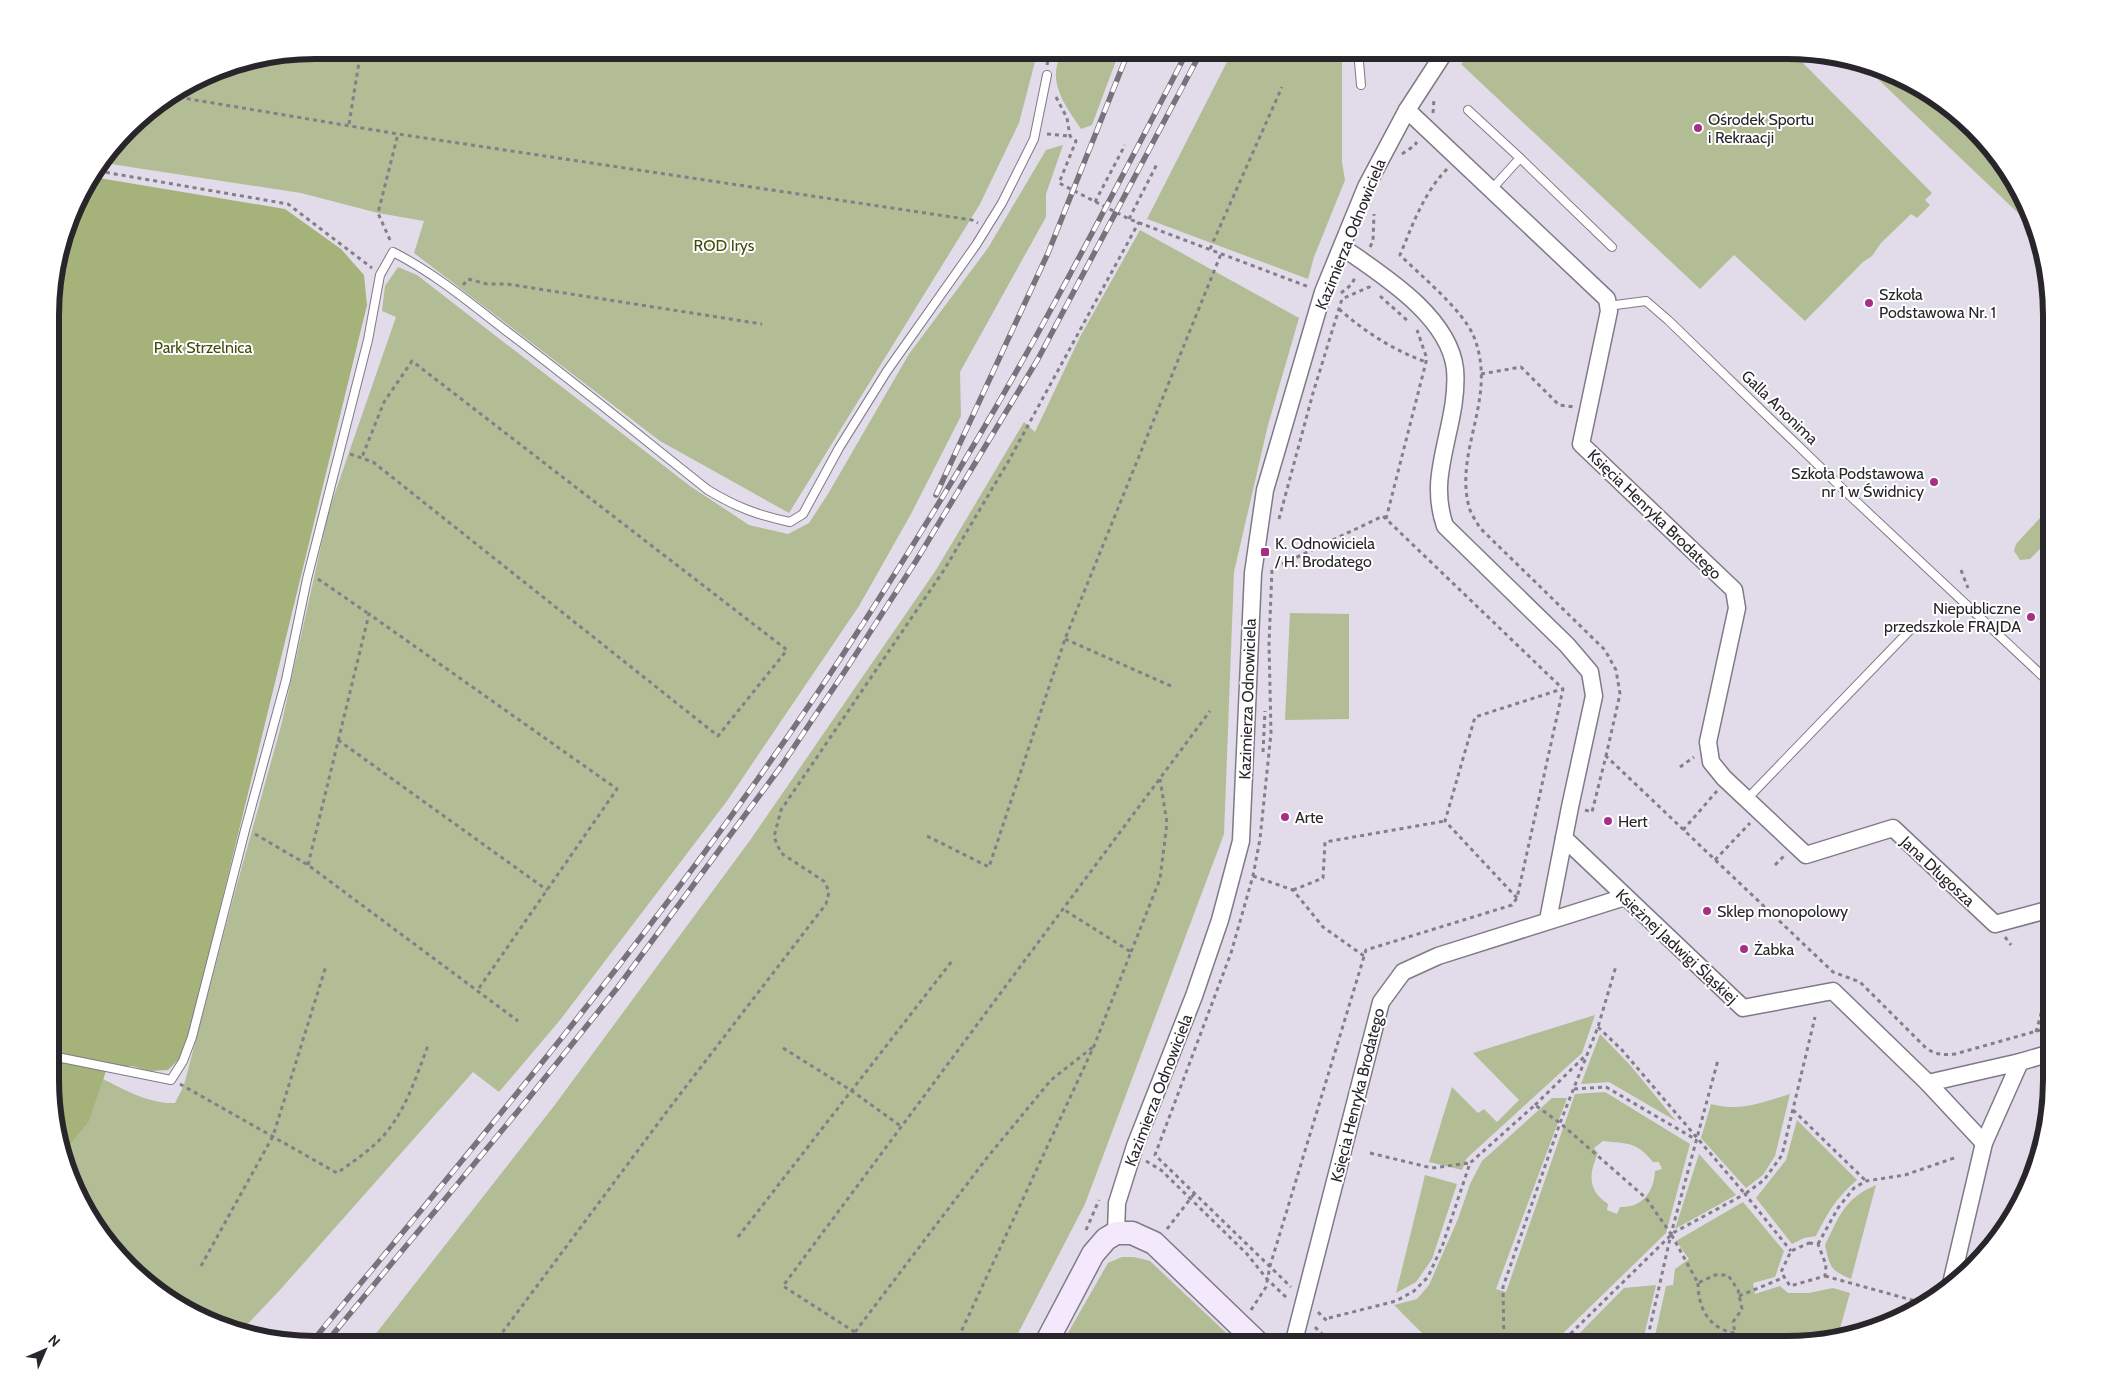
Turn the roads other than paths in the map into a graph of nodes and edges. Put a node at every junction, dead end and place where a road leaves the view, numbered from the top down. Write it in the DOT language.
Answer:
graph roads {
  1 [pos="1359,59"];
  2 [pos="1440,59"];
  3 [pos="1047,75"];
  4 [pos="1362,85"];
  5 [pos="1407,110"];
  6 [pos="1468,110"];
  7 [pos="1520,158"];
  8 [pos="1491,190"];
  9 [pos="1342,247"];
  10 [pos="1612,247"];
  11 [pos="1608,306"];
  12 [pos="1912,628"];
  13 [pos="2043,676"];
  14 [pos="1711,762"];
  15 [pos="1746,799"];
  16 [pos="1564,838"];
  17 [pos="1625,898"];
  18 [pos="2043,911"];
  19 [pos="1548,920"];
  20 [pos="2043,1056"];
  21 [pos="59,1057"];
  22 [pos="2020,1062"];
  23 [pos="1928,1082"];
  24 [pos="1984,1143"];
  25 [pos="1116,1233"];
  26 [pos="1953,1275"];
  27 [pos="1050,1336"];
  28 [pos="1250,1336"];
  29 [pos="1296,1336"];
  1 -- 4 [label="lane"];
  2 -- 5 [label="street, Kazimierza Odnowiciela"];
  3 -- 21 [label="lane"];
  5 -- 8 [label="street"];
  5 -- 9 [label="street, Kazimierza Odnowiciela"];
  6 -- 7 [label="lane"];
  7 -- 8 [label="lane"];
  7 -- 10 [label="lane"];
  8 -- 11 [label="street"];
  9 -- 16 [label="street"];
  9 -- 25 [label="street, Kazimierza Odnowiciela"];
  11 -- 13 [label="lane, Galla Anonima"];
  11 -- 14 [label="street, Księcia Henryka Brodatego"];
  12 -- 15 [label="lane"];
  14 -- 15 [label="street, Jana Długosza"];
  15 -- 18 [label="street, Jana Długosza"];
  16 -- 17 [label="street, Księżnej Jadwigi Śląskiej"];
  16 -- 19 [label="street"];
  17 -- 19 [label="street, Księcia Henryka Brodatego"];
  17 -- 23 [label="street, Księżnej Jadwigi Śląskiej"];
  19 -- 29 [label="street, Księcia Henryka Brodatego"];
  20 -- 22 [label="street"];
  22 -- 23 [label="street"];
  22 -- 24 [label="street"];
  23 -- 24 [label="street, Księżnej Jadwigi Śląskiej"];
  24 -- 26 [label="street"];
  25 -- 27 [label="street"];
  25 -- 28 [label="street"];
}
